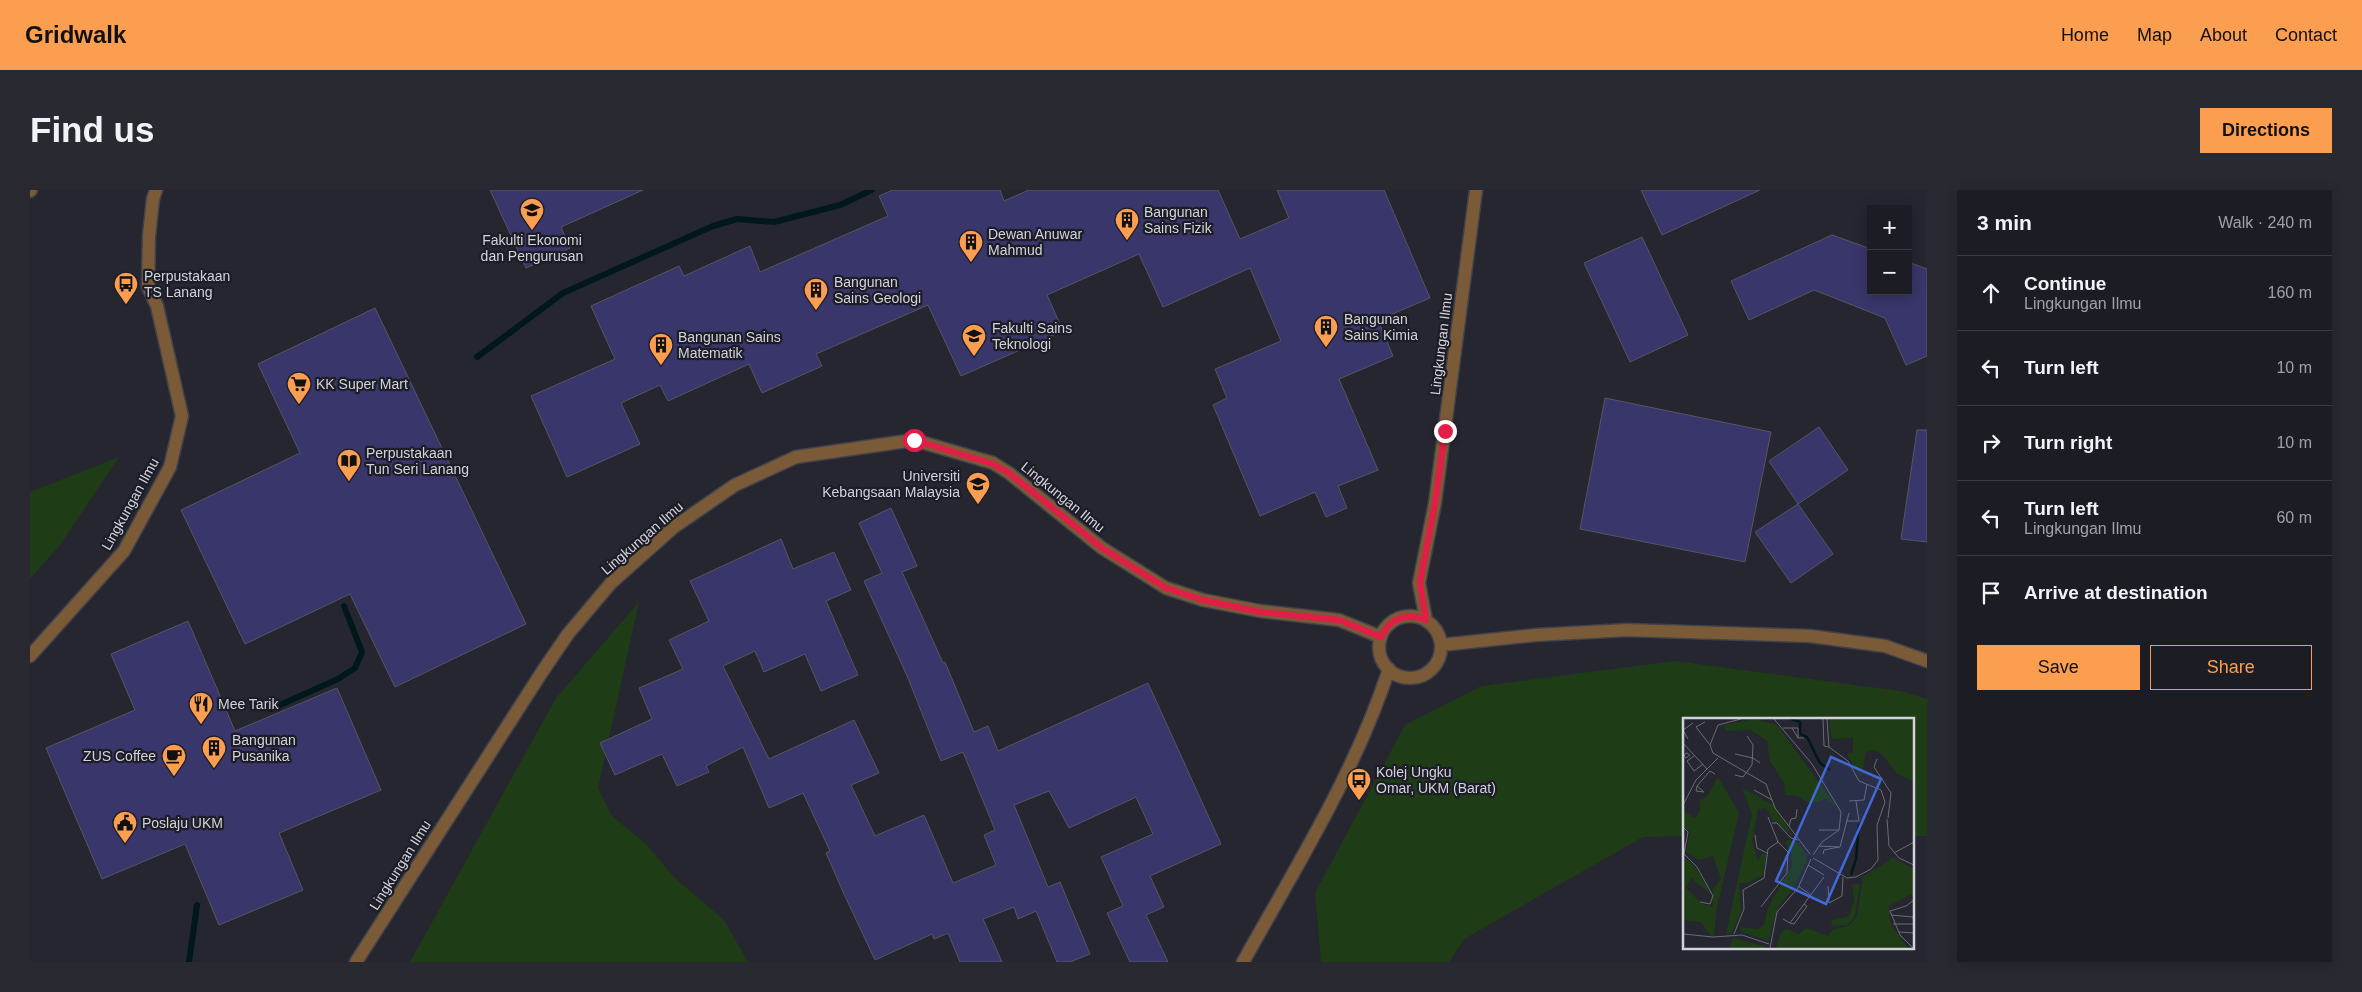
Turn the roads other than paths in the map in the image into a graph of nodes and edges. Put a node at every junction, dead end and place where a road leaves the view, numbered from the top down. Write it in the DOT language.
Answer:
graph roads {
  1 [pos="156,190"];
  2 [pos="1476,190"];
  3 [pos="1426,620"];
  4 [pos="1381,637"];
  5 [pos="1441,645"];
  6 [pos="30,656"];
  7 [pos="1927,661"];
  8 [pos="1389,669"];
  9 [pos="356,962"];
  10 [pos="1243,962"];
  1 -- 6 [label="street, Lingkungan Ilmu"];
  2 -- 3 [label="street, Lingkungan Ilmu"];
  3 -- 4 [label="street"];
  3 -- 5 [label="street"];
  4 -- 8 [label="street"];
  4 -- 9 [label="street, Lingkungan Ilmu"];
  5 -- 7 [label="street"];
  5 -- 8 [label="street"];
  8 -- 10 [label="street"];
}
